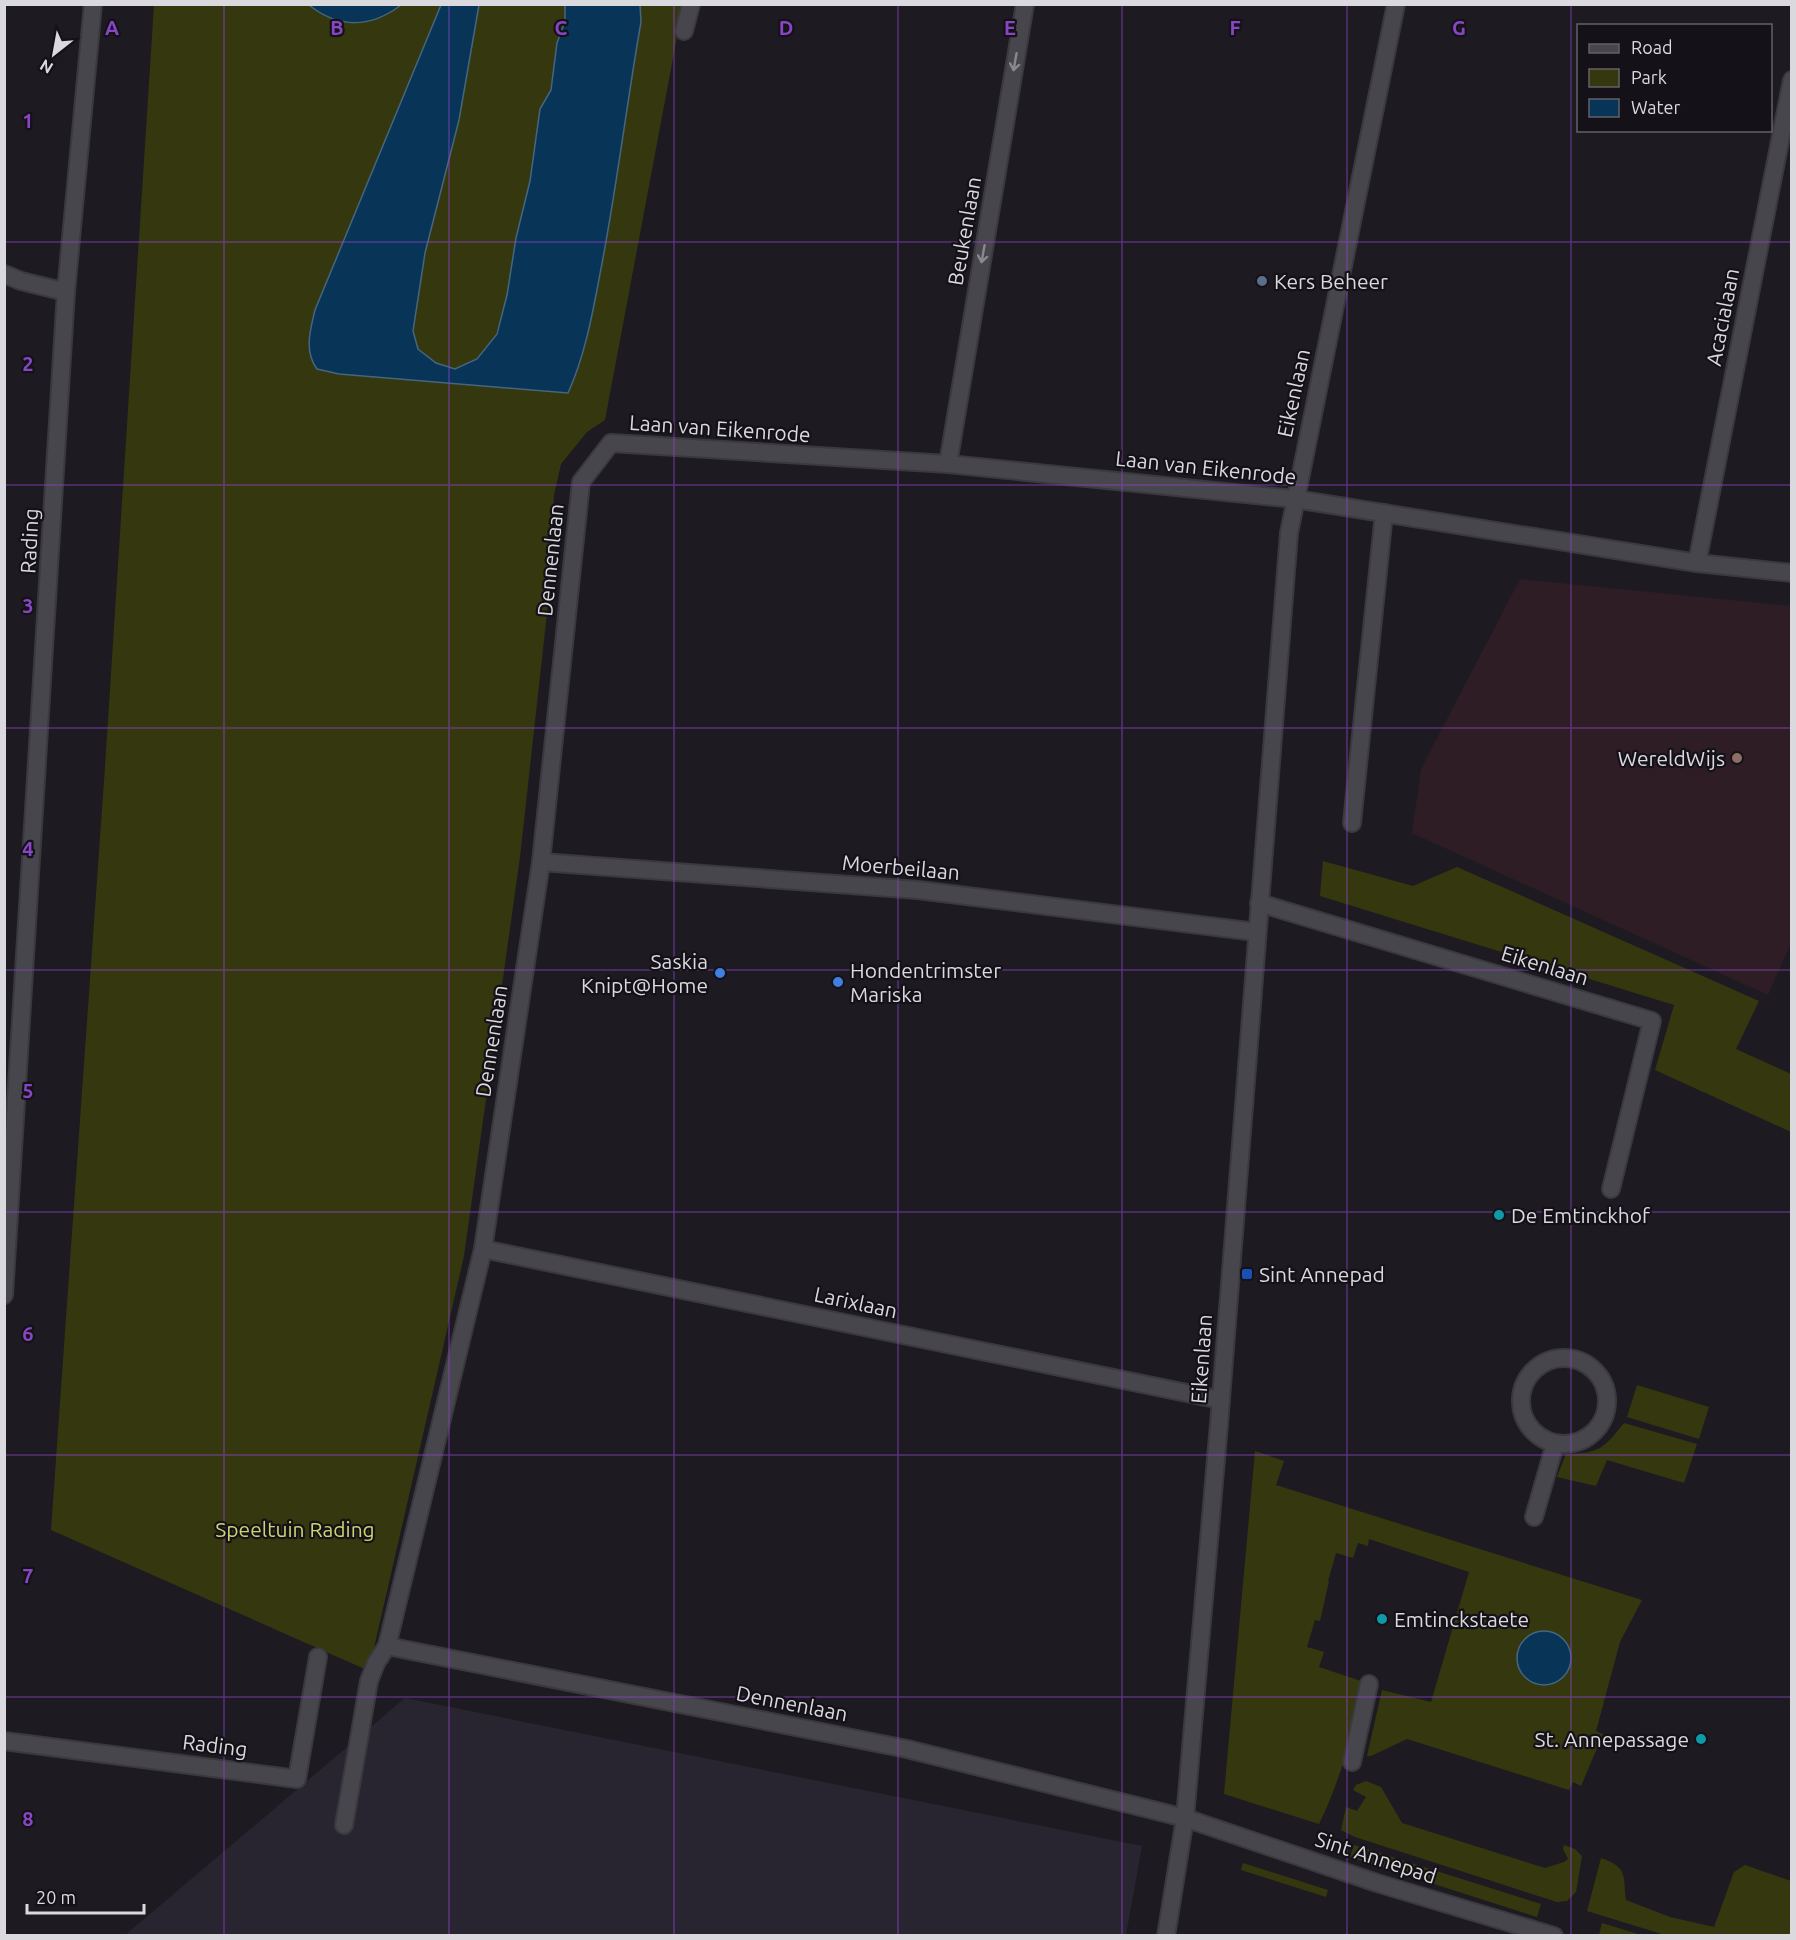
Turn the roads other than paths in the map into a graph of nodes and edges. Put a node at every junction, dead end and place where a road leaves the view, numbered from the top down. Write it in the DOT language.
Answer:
graph roads {
  1 [pos="93,4"];
  2 [pos="691,4"];
  3 [pos="1025,4"];
  4 [pos="1396,4"];
  5 [pos="684,31"];
  6 [pos="1791,81"];
  7 [pos="4,274"];
  8 [pos="66,292"];
  9 [pos="611,443"];
  10 [pos="948,464"];
  11 [pos="1295,499"];
  12 [pos="1384,513"];
  13 [pos="1697,563"];
  14 [pos="1791,573"];
  15 [pos="1352,823"];
  16 [pos="541,862"];
  17 [pos="1259,903"];
  18 [pos="1256,932"];
  19 [pos="1611,1189"];
  20 [pos="483,1249"];
  21 [pos="4,1295"];
  22 [pos="1221,1400"];
  23 [pos="1555,1444"];
  24 [pos="1534,1517"];
  25 [pos="387,1646"];
  26 [pos="318,1657"];
  27 [pos="1369,1684"];
  28 [pos="4,1741"];
  29 [pos="1352,1762"];
  30 [pos="1185,1818"];
  31 [pos="344,1825"];
  32 [pos="1166,1935"];
  33 [pos="1554,1935"];
  1 -- 8 [label="street, Rading"];
  2 -- 5 [label="street"];
  3 -- 10 [label="street, Beukenlaan, one-way"];
  4 -- 11 [label="street, Eikenlaan"];
  6 -- 13 [label="street, Acacialaan"];
  7 -- 8 [label="street"];
  8 -- 21 [label="street, Rading"];
  9 -- 10 [label="street, Laan van Eikenrode"];
  9 -- 16 [label="street, Dennenlaan"];
  10 -- 11 [label="street, Laan van Eikenrode"];
  11 -- 12 [label="street, Laan van Eikenrode"];
  11 -- 17 [label="street, Eikenlaan"];
  12 -- 13 [label="street, Laan van Eikenrode"];
  12 -- 15 [label="street"];
  13 -- 14 [label="street, Laan van Eikenrode"];
  16 -- 18 [label="street, Moerbeilaan"];
  16 -- 20 [label="street, Dennenlaan"];
  17 -- 18 [label="street, Eikenlaan"];
  17 -- 19 [label="street, Eikenlaan"];
  18 -- 22 [label="street, Eikenlaan"];
  20 -- 22 [label="street, Larixlaan"];
  20 -- 25 [label="street, Dennenlaan"];
  22 -- 30 [label="street, Eikenlaan"];
  23 -- 23 [label="street"];
  23 -- 24 [label="street"];
  25 -- 30 [label="street, Dennenlaan"];
  25 -- 31 [label="street, Dennenlaan"];
  26 -- 28 [label="street, Rading"];
  27 -- 29 [label="street"];
  30 -- 32 [label="street, Eikenlaan"];
  30 -- 33 [label="street, Sint Annepad"];
}
